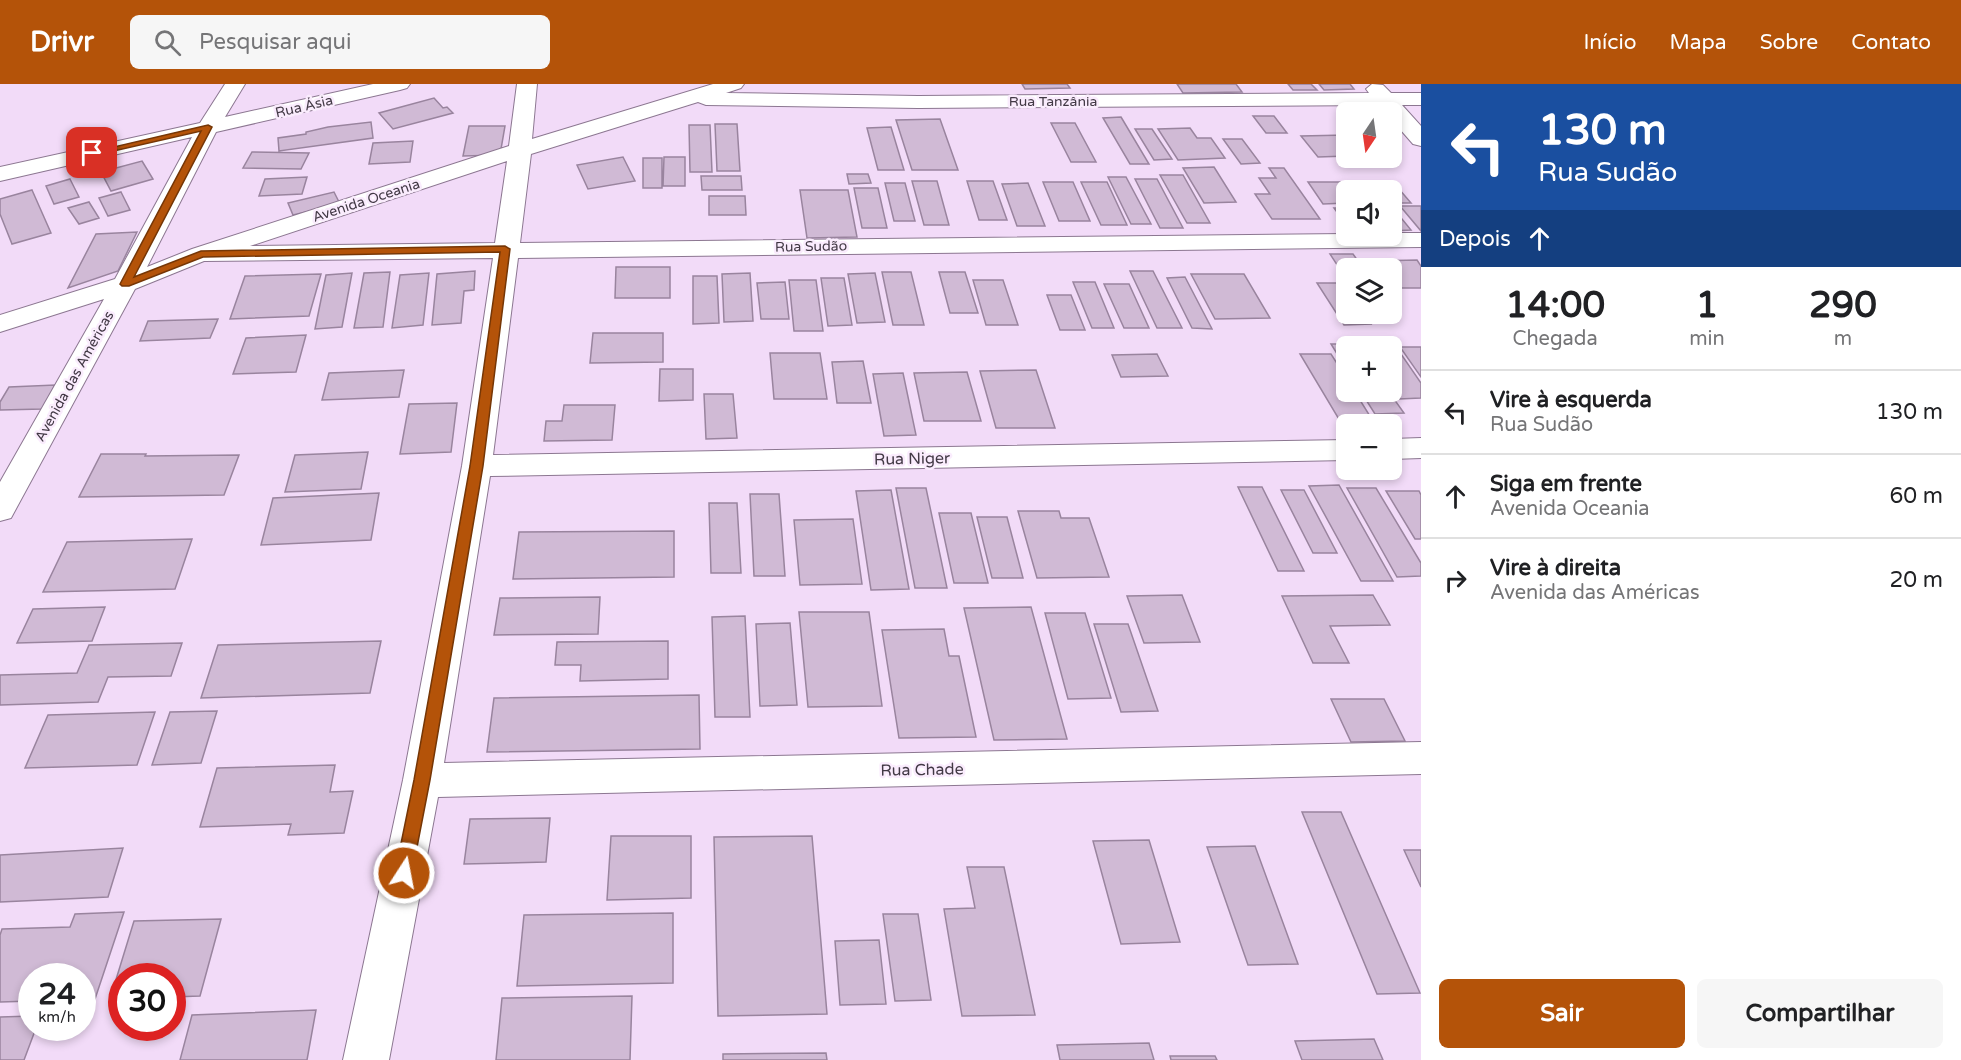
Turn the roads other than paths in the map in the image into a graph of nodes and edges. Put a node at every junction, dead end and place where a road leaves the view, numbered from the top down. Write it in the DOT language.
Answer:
graph roads {
  1 [pos="235,84"];
  2 [pos="400,84"];
  3 [pos="527,84"];
  4 [pos="734,84"];
  5 [pos="1135,92"];
  6 [pos="1378,92"];
  7 [pos="922,93"];
  8 [pos="685,99"];
  9 [pos="1421,99"];
  10 [pos="208,127"];
  11 [pos="1421,139"];
  12 [pos="520,150"];
  13 [pos="0,174"];
  14 [pos="1421,240"];
  15 [pos="505,249"];
  16 [pos="201,254"];
  17 [pos="125,284"];
  18 [pos="0,324"];
  19 [pos="1421,448"];
  20 [pos="1402,449"];
  21 [pos="1336,450"];
  22 [pos="477,466"];
  23 [pos="0,510"];
  24 [pos="1421,758"];
  25 [pos="422,780"];
  26 [pos="366,1060"];
  1 -- 10 [label="street, Avenida das Américas"];
  2 -- 10 [label="street, Rua Ásia"];
  3 -- 12 [label="street"];
  4 -- 8 [label="street, Avenida Oceania"];
  5 -- 6 [label="street, Rua Tanzânia"];
  5 -- 7 [label="street, Rua Tanzânia"];
  6 -- 9 [label="street, Rua Tanzânia"];
  6 -- 11 [label="street"];
  7 -- 8 [label="street, Rua Tanzânia"];
  8 -- 12 [label="street, Avenida Oceania"];
  10 -- 13 [label="street, Rua Ásia"];
  10 -- 17 [label="street, Avenida das Américas"];
  12 -- 15 [label="street"];
  12 -- 16 [label="street, Avenida Oceania"];
  14 -- 15 [label="street, Rua Sudão"];
  15 -- 16 [label="street, Rua Sudão"];
  15 -- 22 [label="street"];
  16 -- 17 [label="street, Avenida Oceania"];
  17 -- 18 [label="street, Avenida Oceania"];
  17 -- 23 [label="street, Avenida das Américas"];
  19 -- 20 [label="street"];
  21 -- 22 [label="street, Rua Niger"];
  22 -- 25 [label="street"];
  24 -- 25 [label="street, Rua Chade"];
  25 -- 26 [label="street"];
}
